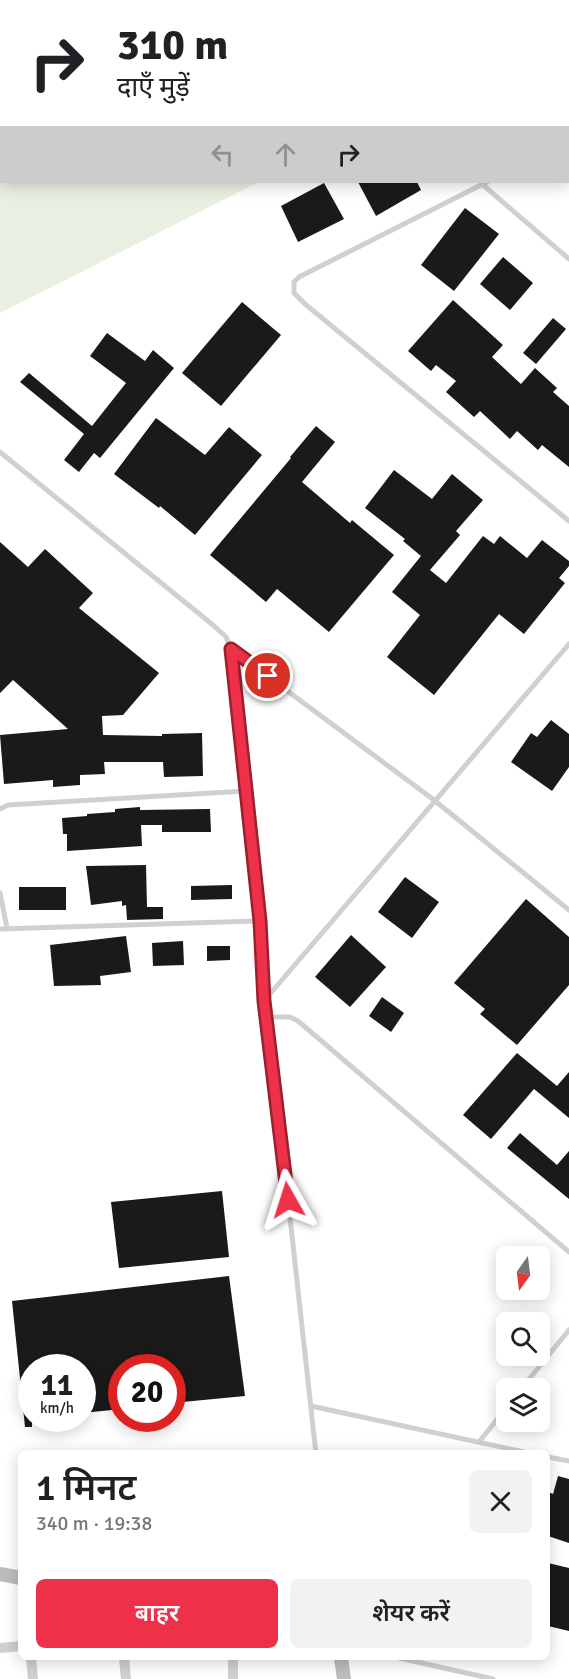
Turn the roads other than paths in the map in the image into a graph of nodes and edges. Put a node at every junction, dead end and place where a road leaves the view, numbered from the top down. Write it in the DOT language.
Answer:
graph roads {
  1 [pos="485,183"];
  2 [pos="569,259"];
  3 [pos="0,452"];
  4 [pos="569,520"];
  5 [pos="569,644"];
  6 [pos="231,649"];
  7 [pos="246,791"];
  8 [pos="434,800"];
  9 [pos="0,809"];
  10 [pos="0,893"];
  11 [pos="569,910"];
  12 [pos="260,921"];
  13 [pos="3,929"];
  14 [pos="264,1001"];
  15 [pos="268,1017"];
  16 [pos="569,1252"];
  17 [pos="569,1330"];
  18 [pos="530,1378"];
  19 [pos="311,1406"];
  20 [pos="496,1421"];
  21 [pos="479,1442"];
  22 [pos="316,1450"];
  23 [pos="515,1450"];
  24 [pos="550,1456"];
  25 [pos="569,1461"];
  26 [pos="0,1574"];
  27 [pos="18,1577"];
  28 [pos="18,1646"];
  29 [pos="0,1648"];
  30 [pos="31,1660"];
  31 [pos="124,1660"];
  32 [pos="233,1660"];
  33 [pos="341,1660"];
  34 [pos="408,1660"];
  35 [pos="33,1679"];
  36 [pos="126,1679"];
  37 [pos="233,1679"];
  38 [pos="344,1679"];
  39 [pos="493,1679"];
  1 -- 2 [label="lane"];
  1 -- 4 [label="lane"];
  3 -- 6 [label="lane"];
  5 -- 8 [label="lane"];
  6 -- 7 [label="lane"];
  6 -- 8 [label="lane"];
  7 -- 9 [label="lane"];
  7 -- 12 [label="lane"];
  8 -- 11 [label="lane"];
  8 -- 14 [label="lane"];
  10 -- 13 [label="lane"];
  12 -- 13 [label="lane"];
  12 -- 14 [label="lane"];
  14 -- 15 [label="lane"];
  15 -- 16 [label="lane"];
  15 -- 19 [label="lane"];
  17 -- 18 [label="lane"];
  19 -- 21 [label="lane"];
  19 -- 22 [label="lane"];
  20 -- 21 [label="lane"];
  21 -- 23 [label="lane"];
  24 -- 25 [label="lane"];
  26 -- 27 [label="street"];
  28 -- 29 [label="street"];
  30 -- 35 [label="street"];
  31 -- 36 [label="street"];
  32 -- 37 [label="street"];
  33 -- 38 [label="street"];
  34 -- 39 [label="lane"];
}
